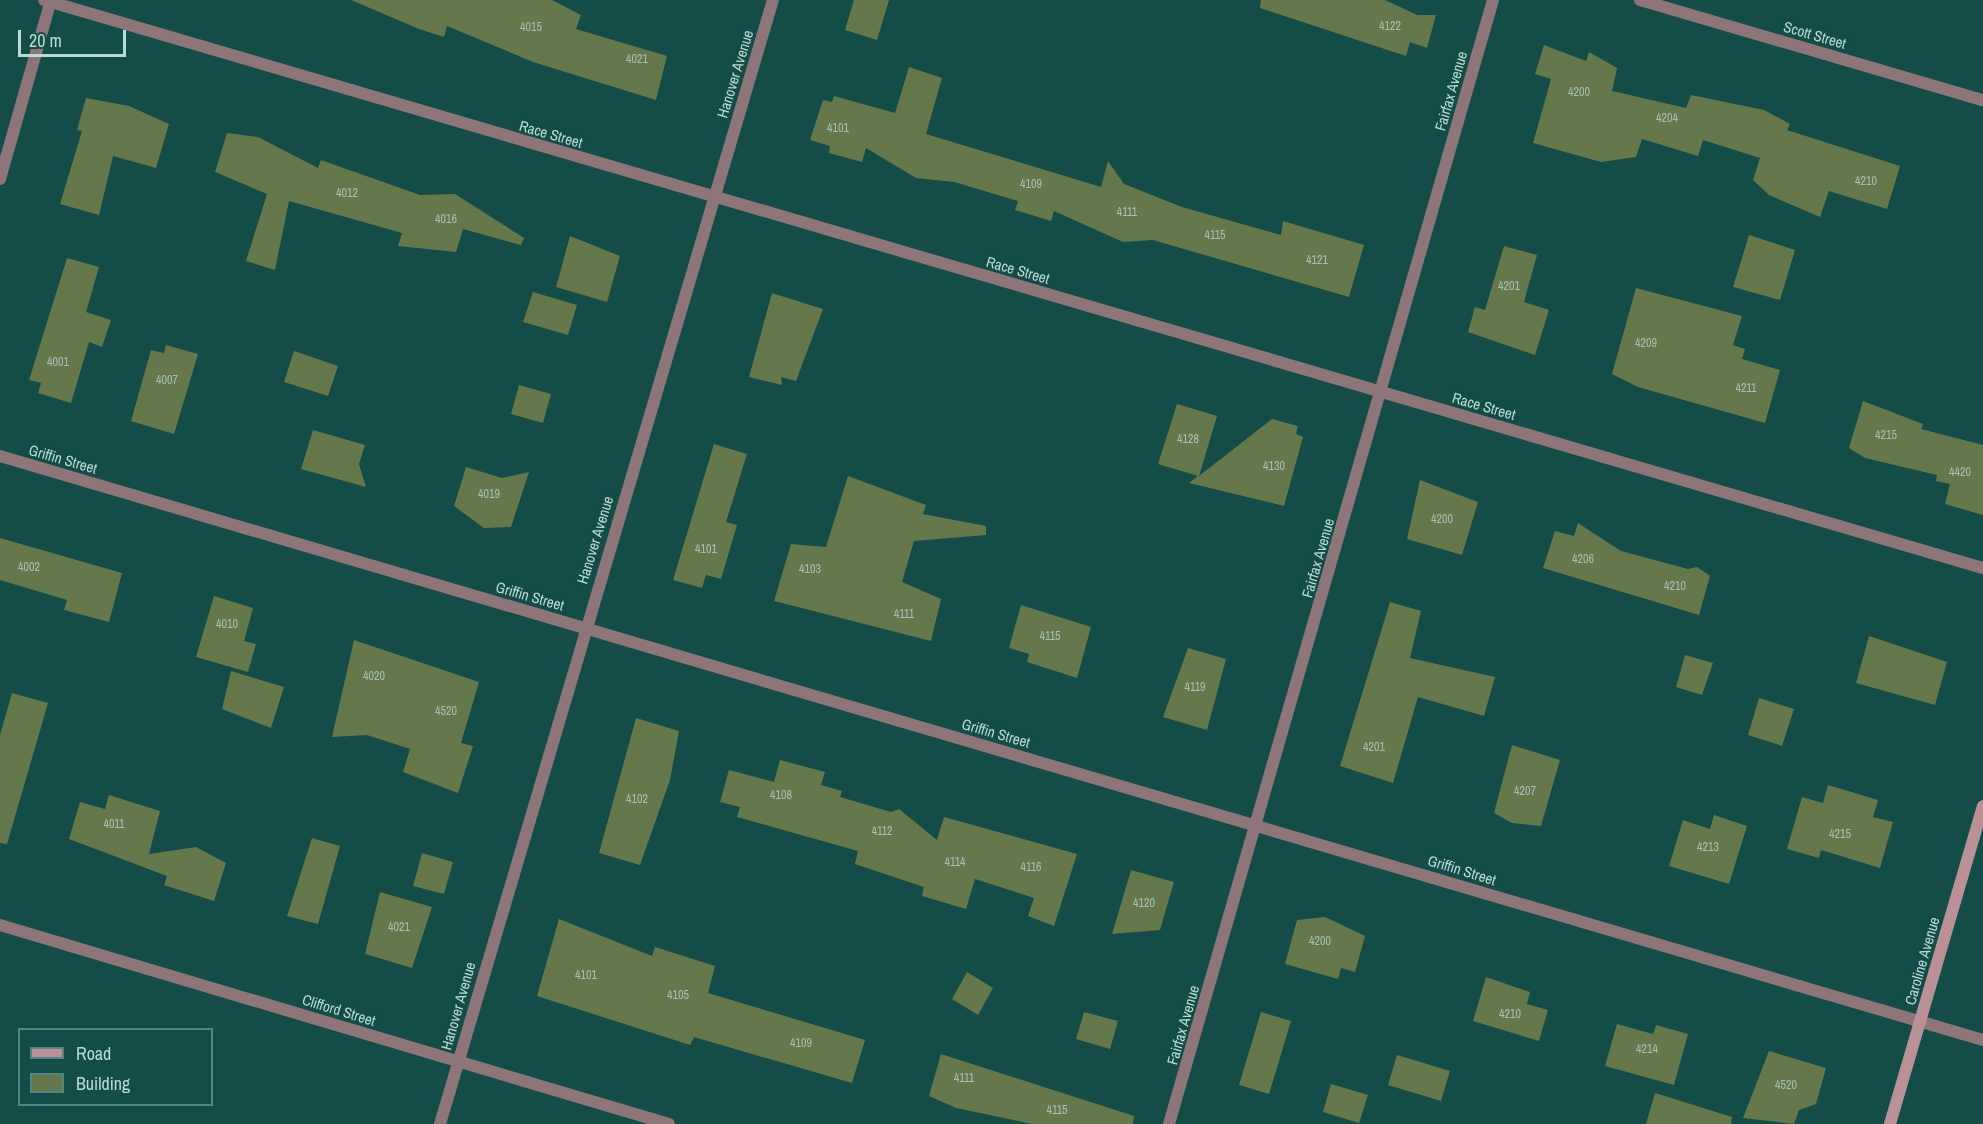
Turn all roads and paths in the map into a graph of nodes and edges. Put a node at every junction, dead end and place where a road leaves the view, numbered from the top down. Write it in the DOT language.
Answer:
graph roads {
  1 [pos="773,0"];
  2 [pos="1493,0"];
  3 [pos="1640,0"];
  4 [pos="49,1"];
  5 [pos="1983,100"];
  6 [pos="0,179"];
  7 [pos="713,197"];
  8 [pos="1382,392"];
  9 [pos="0,456"];
  10 [pos="1983,568"];
  11 [pos="585,627"];
  12 [pos="1983,806"];
  13 [pos="1257,825"];
  14 [pos="0,925"];
  15 [pos="1920,1022"];
  16 [pos="1983,1041"];
  17 [pos="457,1061"];
  18 [pos="440,1124"];
  19 [pos="669,1124"];
  20 [pos="1169,1124"];
  21 [pos="1890,1124"];
  1 -- 7 [label="street, Hanover Avenue"];
  2 -- 8 [label="street, Fairfax Avenue"];
  3 -- 5 [label="street, Scott Street"];
  4 -- 6 [label="street"];
  4 -- 7 [label="street, Race Street"];
  7 -- 8 [label="street, Race Street"];
  7 -- 11 [label="street, Hanover Avenue"];
  8 -- 10 [label="street, Race Street"];
  8 -- 13 [label="street, Fairfax Avenue"];
  9 -- 11 [label="street, Griffin Street"];
  11 -- 13 [label="street, Griffin Street"];
  11 -- 17 [label="street, Hanover Avenue"];
  12 -- 15 [label="street, Caroline Avenue"];
  13 -- 15 [label="street, Griffin Street"];
  13 -- 20 [label="street, Fairfax Avenue"];
  14 -- 17 [label="street, Clifford Street"];
  15 -- 16 [label="street, Griffin Street"];
  15 -- 21 [label="street, Caroline Avenue"];
  17 -- 18 [label="street, Hanover Avenue"];
  17 -- 19 [label="street, Clifford Street"];
}
